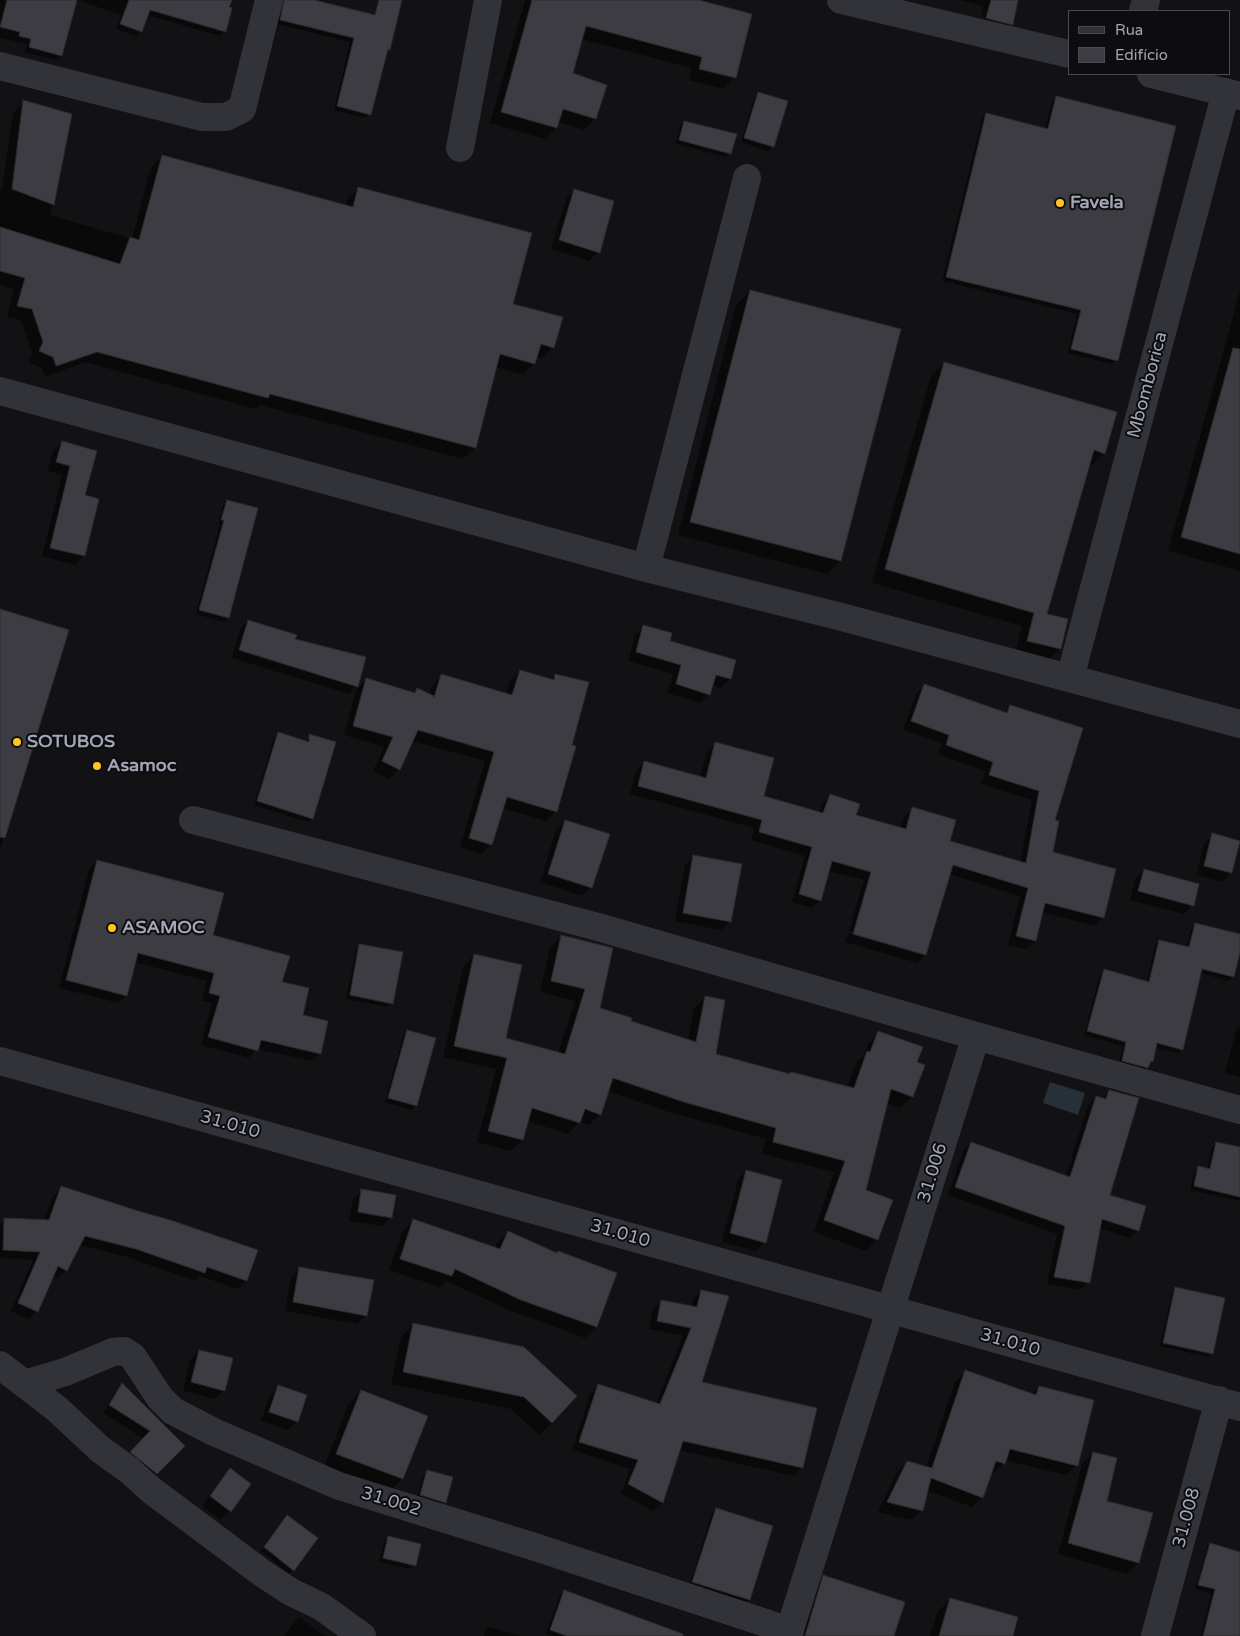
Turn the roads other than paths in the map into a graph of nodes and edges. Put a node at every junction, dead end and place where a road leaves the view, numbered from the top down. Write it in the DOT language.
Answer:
graph roads {
  1 [pos="269,0"];
  2 [pos="488,0"];
  3 [pos="841,0"];
  4 [pos="1068,54"];
  5 [pos="0,66"];
  6 [pos="1156,75"];
  7 [pos="1233,94"];
  8 [pos="460,148"];
  9 [pos="747,178"];
  10 [pos="0,391"];
  11 [pos="646,568"];
  12 [pos="1070,678"];
  13 [pos="1240,724"];
  14 [pos="193,820"];
  15 [pos="976,1036"];
  16 [pos="0,1061"];
  17 [pos="1240,1110"];
  18 [pos="891,1309"];
  19 [pos="0,1365"];
  20 [pos="26,1384"];
  21 [pos="1229,1404"];
  22 [pos="789,1634"];
  23 [pos="362,1636"];
  24 [pos="1155,1636"];
  1 -- 5 [label="street"];
  2 -- 8 [label="street"];
  3 -- 4 [label="street"];
  6 -- 7 [label="street"];
  7 -- 12 [label="street, Mbomborica"];
  9 -- 11 [label="street"];
  10 -- 11 [label="street"];
  11 -- 12 [label="street"];
  12 -- 13 [label="street"];
  14 -- 15 [label="street"];
  15 -- 17 [label="street"];
  15 -- 18 [label="street, 31.006"];
  16 -- 18 [label="street, 31.010"];
  18 -- 21 [label="street, 31.010"];
  18 -- 22 [label="street, 31.006"];
  19 -- 20 [label="street"];
  20 -- 22 [label="street, 31.002"];
  20 -- 23 [label="street"];
  21 -- 24 [label="street, 31.008"];
}
